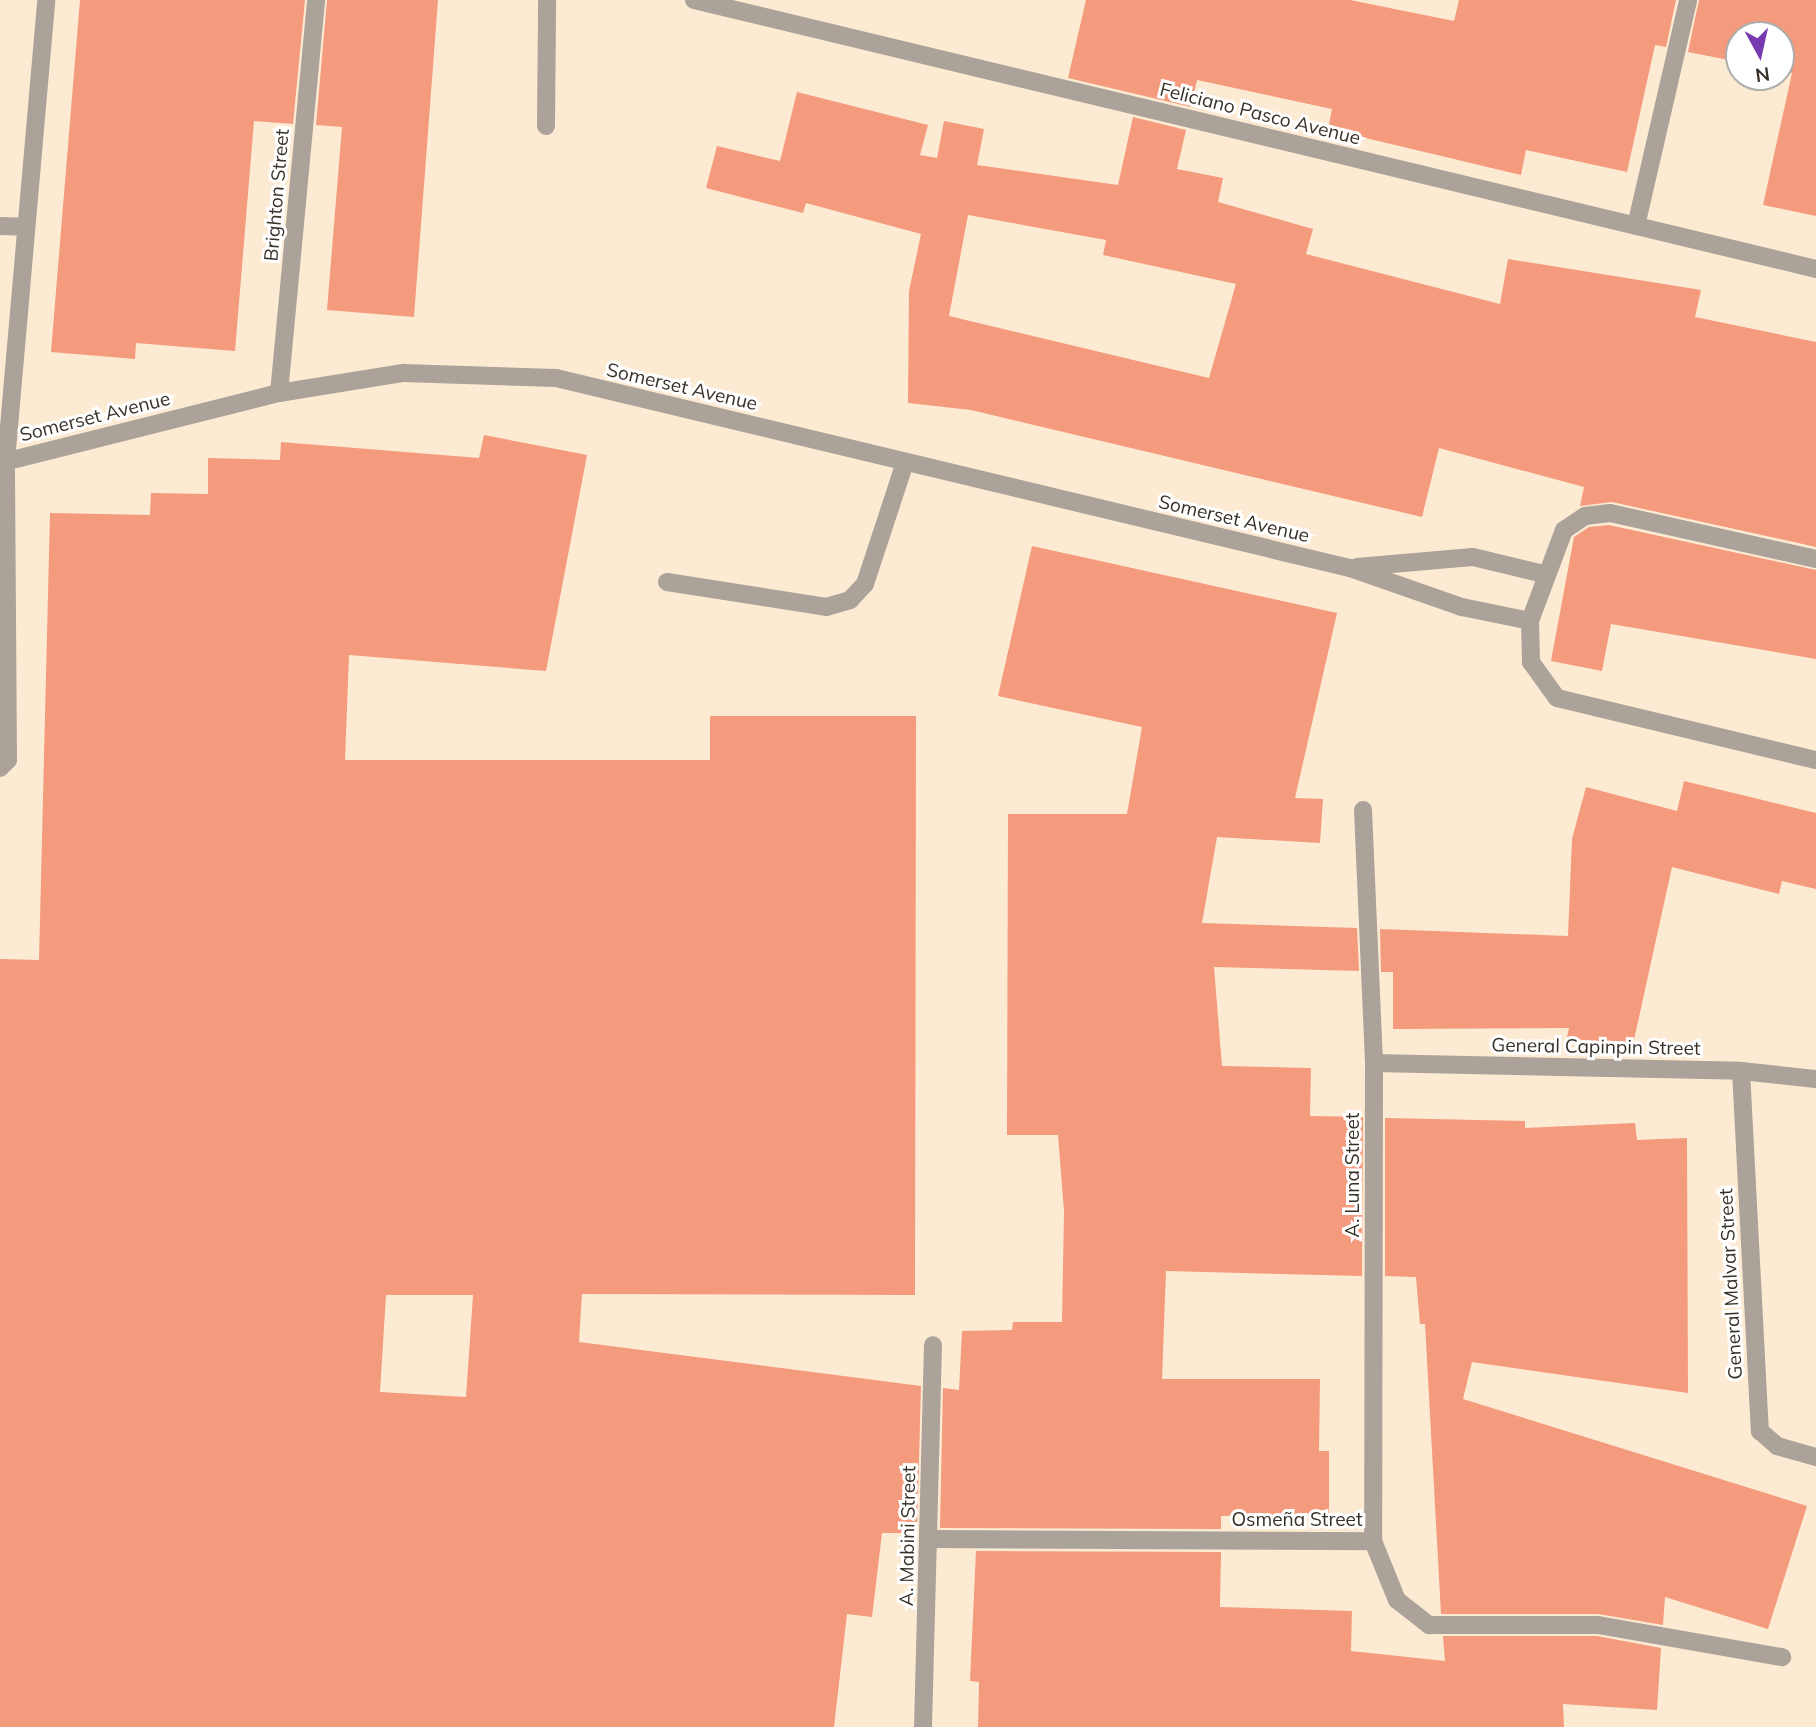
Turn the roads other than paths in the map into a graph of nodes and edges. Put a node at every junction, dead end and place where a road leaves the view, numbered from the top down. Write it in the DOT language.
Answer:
graph roads {
  1 [pos="46,0"];
  2 [pos="316,0"];
  3 [pos="547,0"];
  4 [pos="695,0"];
  5 [pos="1688,0"];
  6 [pos="546,126"];
  7 [pos="0,226"];
  8 [pos="1636,226"];
  9 [pos="24,227"];
  10 [pos="1816,269"];
  11 [pos="279,393"];
  12 [pos="3,462"];
  13 [pos="905,462"];
  14 [pos="1816,559"];
  15 [pos="1350,568"];
  16 [pos="1545,574"];
  17 [pos="667,582"];
  18 [pos="1530,621"];
  19 [pos="1816,760"];
  20 [pos="0,768"];
  21 [pos="1363,810"];
  22 [pos="1374,1063"];
  23 [pos="1741,1071"];
  24 [pos="1816,1079"];
  25 [pos="933,1345"];
  26 [pos="1816,1457"];
  27 [pos="930,1539"];
  28 [pos="1373,1541"];
  29 [pos="1782,1657"];
  30 [pos="923,1727"];
  1 -- 9 [label="street"];
  2 -- 11 [label="street, Brighton Street"];
  3 -- 6 [label="street"];
  4 -- 8 [label="street, Feliciano Pasco Avenue"];
  5 -- 8 [label="street"];
  7 -- 9 [label="street"];
  8 -- 10 [label="street, Feliciano Pasco Avenue"];
  9 -- 12 [label="street"];
  11 -- 12 [label="street, Somerset Avenue"];
  11 -- 13 [label="street, Somerset Avenue"];
  12 -- 20 [label="street"];
  13 -- 15 [label="street, Somerset Avenue"];
  13 -- 17 [label="street"];
  14 -- 16 [label="street"];
  15 -- 16 [label="street, Somerset Avenue"];
  15 -- 18 [label="street, Somerset Avenue"];
  16 -- 18 [label="street"];
  18 -- 19 [label="street"];
  21 -- 22 [label="street, A. Luna Street"];
  22 -- 23 [label="street, General Capinpin Street"];
  22 -- 28 [label="street, A. Luna Street"];
  23 -- 24 [label="street, General Capinpin Street"];
  23 -- 26 [label="street, General Malvar Street"];
  25 -- 27 [label="street, A. Mabini Street"];
  27 -- 28 [label="street, Osmeña Street"];
  27 -- 30 [label="street, A. Mabini Street"];
  28 -- 29 [label="street, Osmeña Street"];
}
